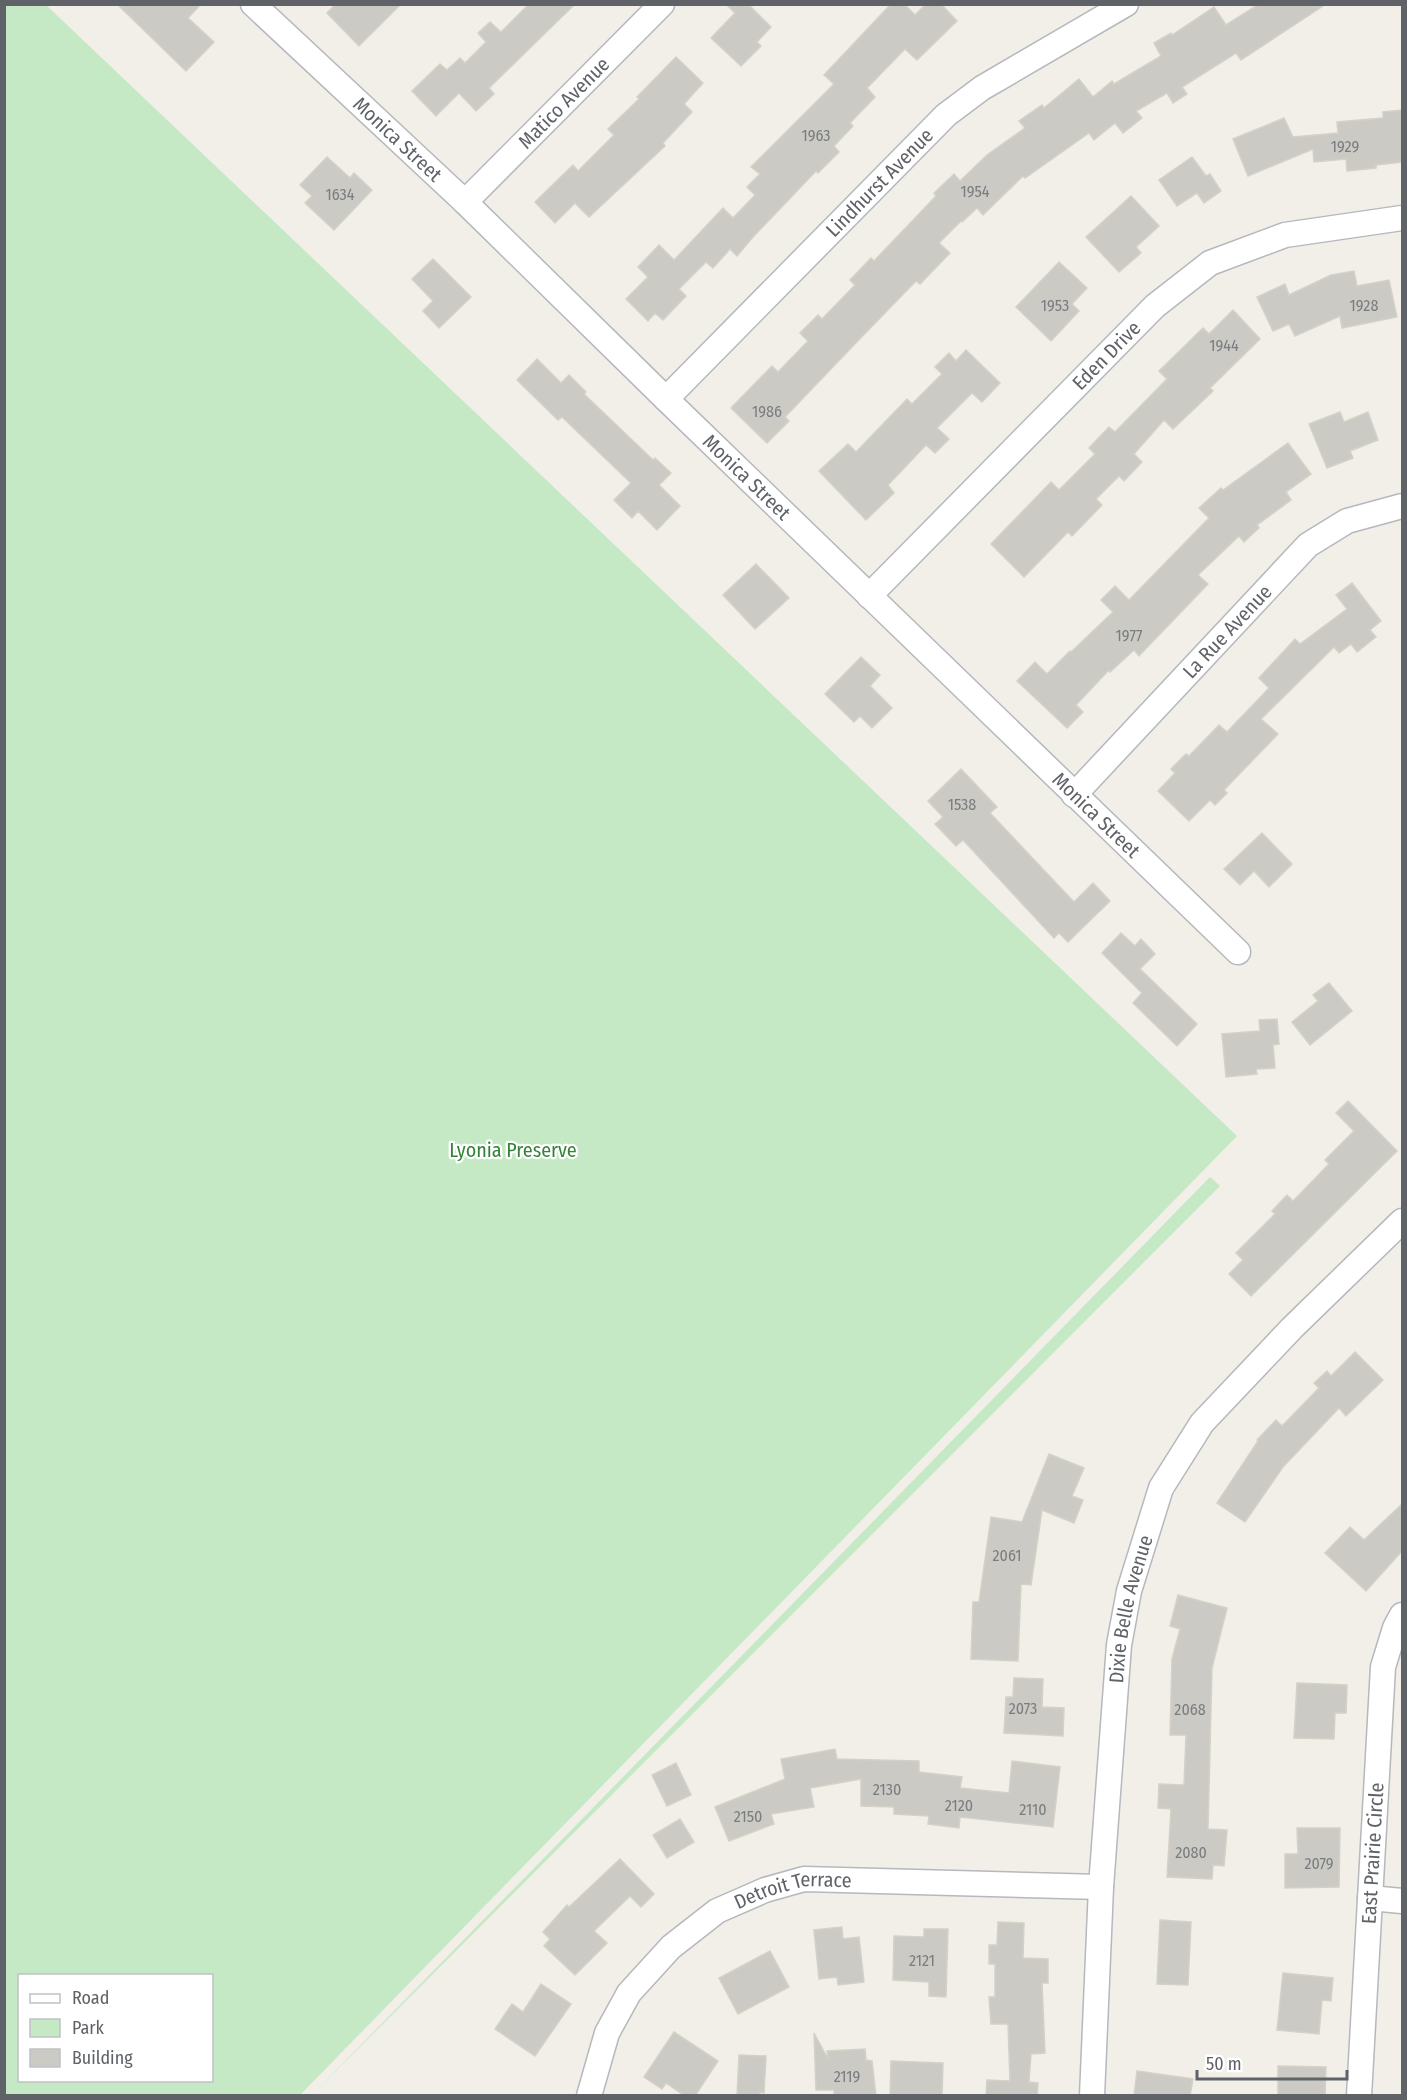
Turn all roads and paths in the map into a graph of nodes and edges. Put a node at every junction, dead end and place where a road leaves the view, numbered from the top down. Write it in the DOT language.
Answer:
graph roads {
  1 [pos="662,4"];
  2 [pos="1126,4"];
  3 [pos="260,7"];
  4 [pos="465,202"];
  5 [pos="1402,218"];
  6 [pos="666,399"];
  7 [pos="1402,506"];
  8 [pos="869,596"];
  9 [pos="1074,795"];
  10 [pos="1238,952"];
  11 [pos="1402,1221"];
  12 [pos="1402,1615"];
  13 [pos="1101,1887"];
  14 [pos="1370,1898"];
  15 [pos="1402,1900"];
  16 [pos="589,2096"];
  17 [pos="1092,2096"];
  18 [pos="1359,2096"];
  1 -- 4 [label="street, Matico Avenue"];
  2 -- 6 [label="street, Lindhurst Avenue"];
  3 -- 4 [label="street, Monica Street"];
  4 -- 6 [label="street, Monica Street"];
  5 -- 8 [label="street, Eden Drive"];
  6 -- 8 [label="street, Monica Street"];
  7 -- 9 [label="street, La Rue Avenue"];
  8 -- 9 [label="street, Monica Street"];
  9 -- 10 [label="street, Monica Street"];
  11 -- 13 [label="street, Dixie Belle Avenue"];
  12 -- 14 [label="street, East Prairie Circle"];
  13 -- 16 [label="street, Detroit Terrace"];
  13 -- 17 [label="street, Dixie Belle Avenue"];
  14 -- 15 [label="street"];
  14 -- 18 [label="street, East Prairie Circle"];
}
